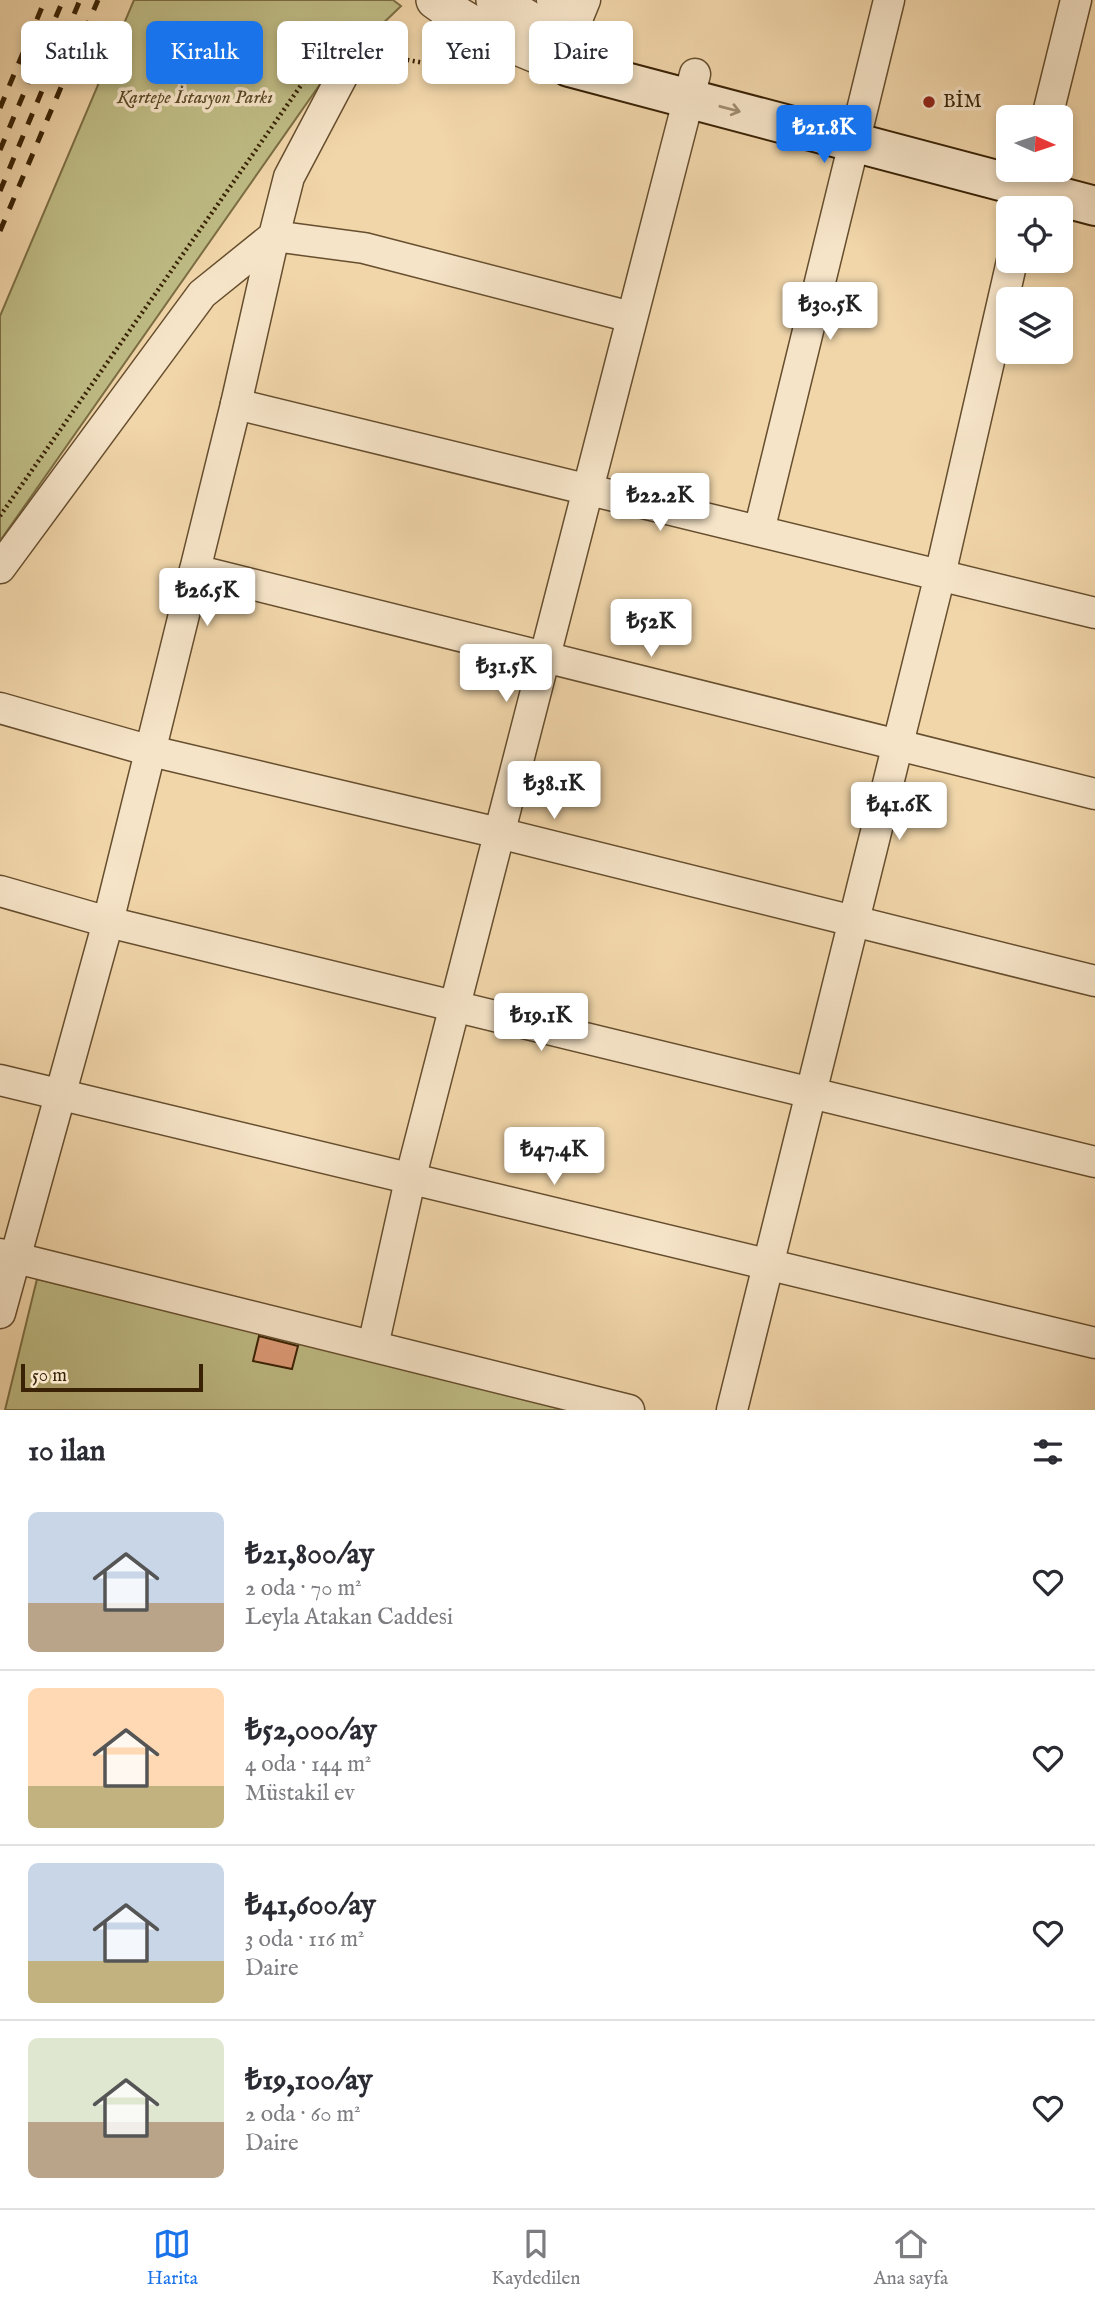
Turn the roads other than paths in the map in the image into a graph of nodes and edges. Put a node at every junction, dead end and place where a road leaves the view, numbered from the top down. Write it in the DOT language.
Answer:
graph roads {
  1 [pos="435,0"];
  2 [pos="495,0"];
  3 [pos="552,0"];
  4 [pos="889,0"];
  5 [pos="1076,0"];
  6 [pos="531,21"];
  7 [pos="569,21"];
  8 [pos="529,51"];
  9 [pos="633,58"];
  10 [pos="329,84"];
  11 [pos="692,86"];
  12 [pos="1050,105"];
  13 [pos="855,130"];
  14 [pos="996,169"];
  15 [pos="1073,180"];
  16 [pos="1095,181"];
  17 [pos="1037,182"];
  18 [pos="1095,206"];
  19 [pos="274,236"];
  20 [pos="1009,273"];
  21 [pos="631,317"];
  22 [pos="236,404"];
  23 [pos="587,489"];
  24 [pos="759,531"];
  25 [pos="0,568"];
  26 [pos="195,570"];
  27 [pos="940,575"];
  28 [pos="1095,613"];
  29 [pos="544,659"];
  30 [pos="0,708"];
  31 [pos="897,745"];
  32 [pos="151,751"];
  33 [pos="1095,794"];
  34 [pos="499,833"];
  35 [pos="0,891"];
  36 [pos="853,921"];
  37 [pos="108,922"];
  38 [pos="1095,981"];
  39 [pos="454,1006"];
  40 [pos="0,1080"];
  41 [pos="813,1093"];
  42 [pos="61,1095"];
  43 [pos="1095,1162"];
  44 [pos="410,1180"];
  45 [pos="7,1256"];
  46 [pos="768,1263"];
  47 [pos="0,1313"];
  48 [pos="1095,1343"];
  49 [pos="373,1346"];
  50 [pos="629,1410"];
  51 [pos="732,1410"];
  1 -- 8 [label="street"];
  2 -- 6 [label="street"];
  3 -- 7 [label="street"];
  4 -- 13 [label="street"];
  5 -- 12 [label="street"];
  9 -- 11 [label="main road"];
  10 -- 19 [label="street"];
  11 -- 13 [label="main road"];
  11 -- 21 [label="street"];
  13 -- 14 [label="main road"];
  13 -- 24 [label="street"];
  15 -- 16 [label="main road"];
  17 -- 18 [label="main road"];
  19 -- 21 [label="street"];
  19 -- 22 [label="street"];
  19 -- 25 [label="street"];
  20 -- 27 [label="street"];
  21 -- 23 [label="street"];
  22 -- 23 [label="street"];
  22 -- 26 [label="street"];
  23 -- 24 [label="street"];
  23 -- 29 [label="street"];
  24 -- 27 [label="street"];
  26 -- 29 [label="street"];
  26 -- 32 [label="street"];
  27 -- 28 [label="street"];
  27 -- 31 [label="street"];
  29 -- 31 [label="street"];
  29 -- 34 [label="street"];
  30 -- 32 [label="street"];
  31 -- 33 [label="street"];
  31 -- 36 [label="street"];
  32 -- 34 [label="street"];
  32 -- 37 [label="street"];
  34 -- 36 [label="street"];
  34 -- 39 [label="street"];
  35 -- 37 [label="street"];
  36 -- 38 [label="street"];
  36 -- 41 [label="street"];
  37 -- 39 [label="street"];
  37 -- 42 [label="street"];
  39 -- 41 [label="street"];
  39 -- 44 [label="street"];
  40 -- 42 [label="street"];
  41 -- 43 [label="street"];
  41 -- 46 [label="street"];
  42 -- 44 [label="street"];
  42 -- 45 [label="street"];
  44 -- 46 [label="street"];
  44 -- 49 [label="street"];
  45 -- 47 [label="street"];
  45 -- 49 [label="street"];
  46 -- 48 [label="street"];
  46 -- 51 [label="street"];
  49 -- 50 [label="street"];
}
